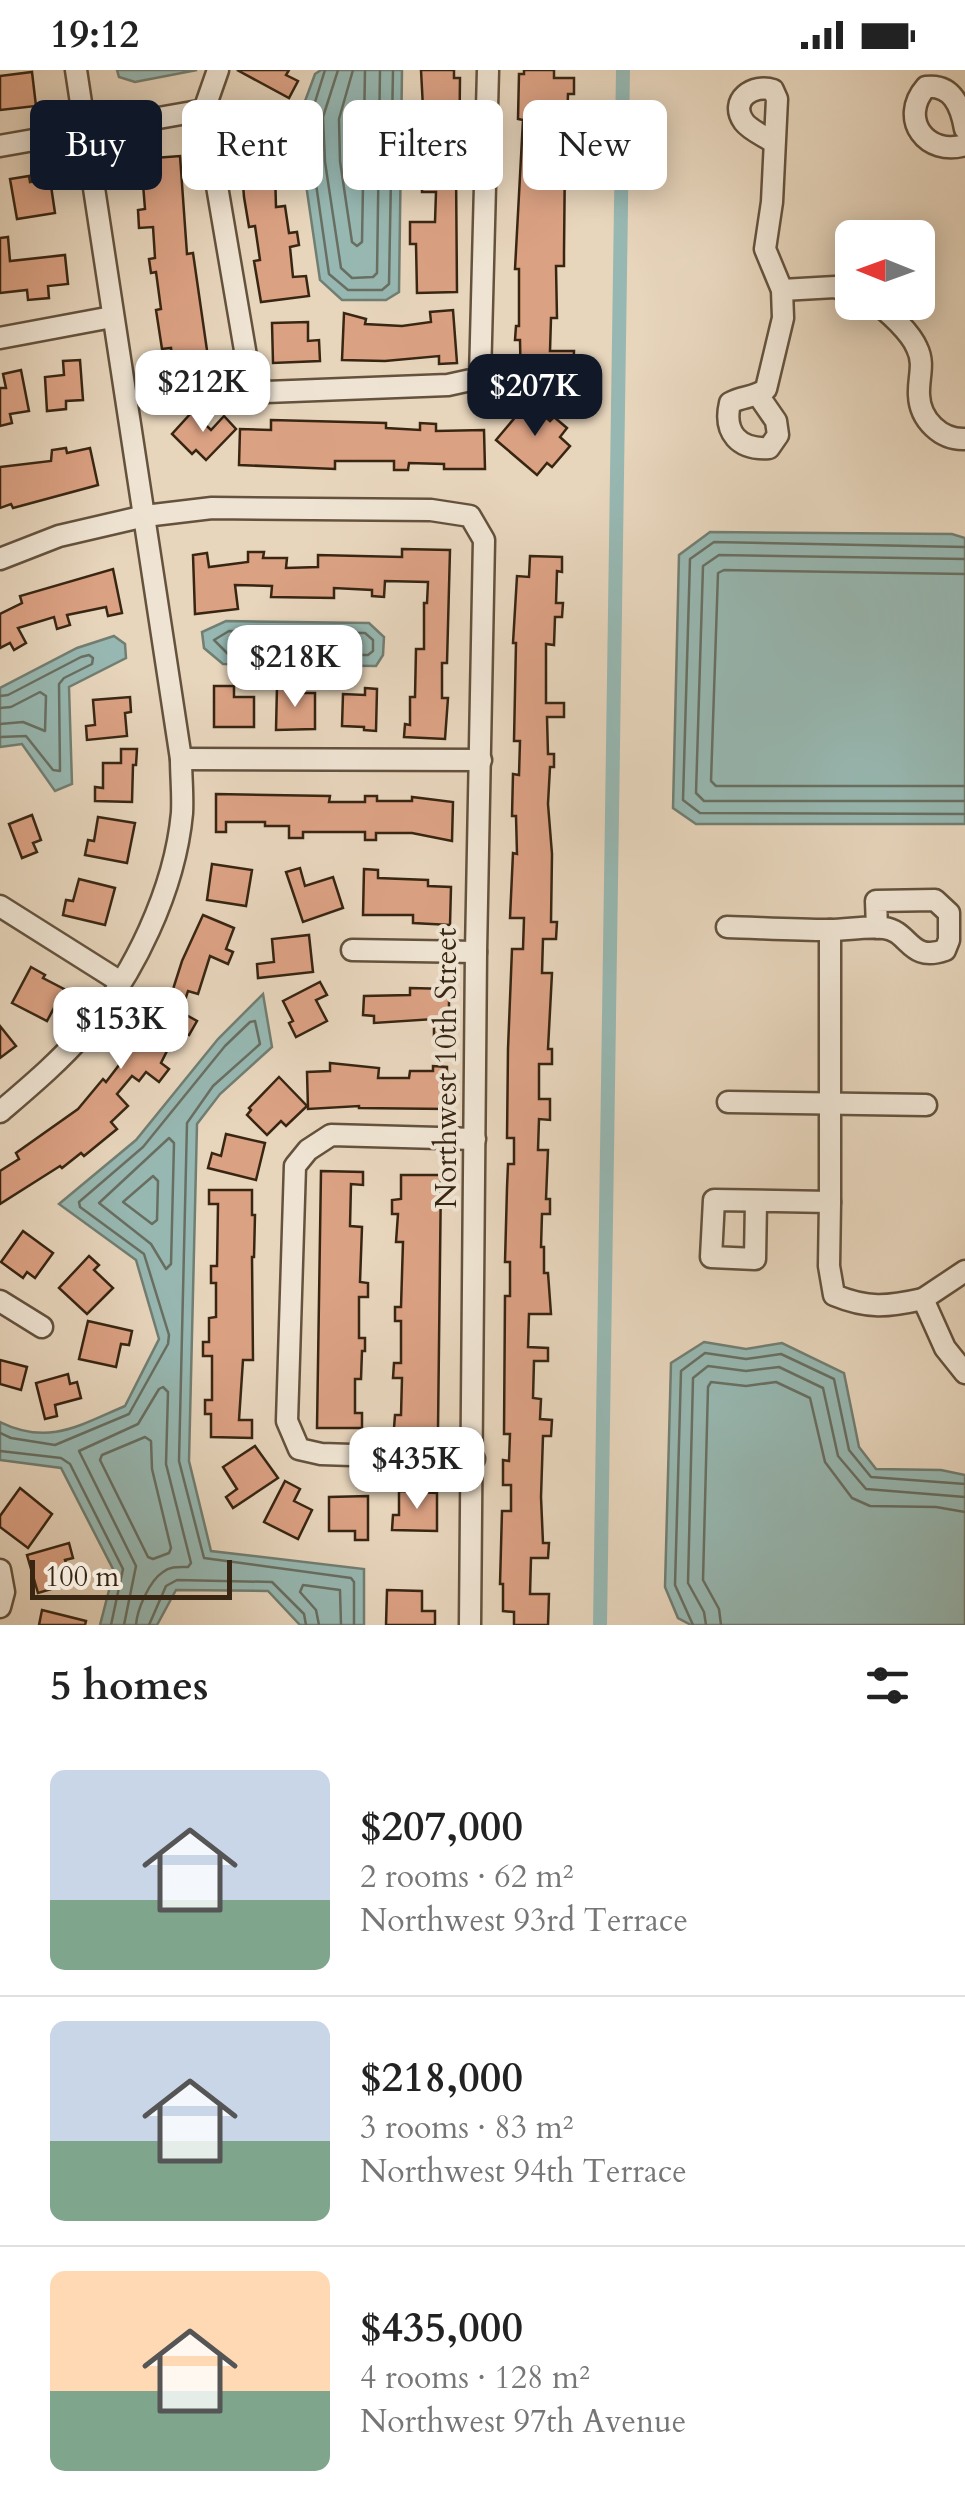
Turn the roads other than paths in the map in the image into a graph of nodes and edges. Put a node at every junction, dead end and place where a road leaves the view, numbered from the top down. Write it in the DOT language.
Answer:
graph roads {
  1 [pos="76,70"];
  2 [pos="218,70"];
  3 [pos="488,70"];
  4 [pos="80,100"];
  5 [pos="208,100"];
  6 [pos="965,128"];
  7 [pos="30,141"];
  8 [pos="773,142"];
  9 [pos="965,145"];
  10 [pos="0,146"];
  11 [pos="93,190"];
  12 [pos="218,190"];
  13 [pos="835,287"];
  14 [pos="782,290"];
  15 [pos="112,317"];
  16 [pos="892,320"];
  17 [pos="0,338"];
  18 [pos="758,395"];
  19 [pos="965,438"];
  20 [pos="145,516"];
  21 [pos="0,559"];
  22 [pos="181,759"];
  23 [pos="482,760"];
  24 [pos="0,906"];
  25 [pos="728,927"];
  26 [pos="877,928"];
  27 [pos="830,930"];
  28 [pos="352,950"];
  29 [pos="476,952"];
  30 [pos="119,982"];
  31 [pos="728,1102"];
  32 [pos="830,1104"];
  33 [pos="926,1105"];
  34 [pos="0,1112"];
  35 [pos="475,1139"];
  36 [pos="756,1201"];
  37 [pos="830,1202"];
  38 [pos="965,1271"];
  39 [pos="923,1298"];
  40 [pos="0,1300"];
  41 [pos="42,1326"];
  42 [pos="965,1373"];
  43 [pos="474,1459"];
  44 [pos="0,1570"];
  45 [pos="0,1606"];
  46 [pos="470,1625"];
  1 -- 4 [label="street"];
  2 -- 5 [label="street"];
  3 -- 12 [label="street"];
  6 -- 9 [label="street"];
  7 -- 10 [label="street"];
  8 -- 14 [label="street"];
  11 -- 15 [label="street"];
  13 -- 14 [label="street"];
  14 -- 18 [label="street"];
  15 -- 17 [label="street"];
  15 -- 20 [label="street"];
  16 -- 19 [label="street"];
  20 -- 21 [label="street"];
  20 -- 22 [label="street"];
  20 -- 23 [label="street, Northwest 10th Street"];
  22 -- 23 [label="street"];
  22 -- 30 [label="street"];
  23 -- 29 [label="street, Northwest 10th Street"];
  24 -- 30 [label="street"];
  25 -- 27 [label="street"];
  26 -- 27 [label="street"];
  27 -- 32 [label="street"];
  28 -- 29 [label="street"];
  29 -- 35 [label="street, Northwest 10th Street"];
  30 -- 34 [label="street"];
  31 -- 32 [label="street"];
  32 -- 33 [label="street"];
  32 -- 37 [label="street"];
  35 -- 43 [label="street, Northwest 10th Street"];
  35 -- 43 [label="street"];
  36 -- 36 [label="street"];
  36 -- 37 [label="street"];
  37 -- 39 [label="street"];
  38 -- 39 [label="street"];
  39 -- 42 [label="street"];
  40 -- 41 [label="street"];
  43 -- 46 [label="street, Northwest 10th Street"];
  44 -- 45 [label="street"];
}
